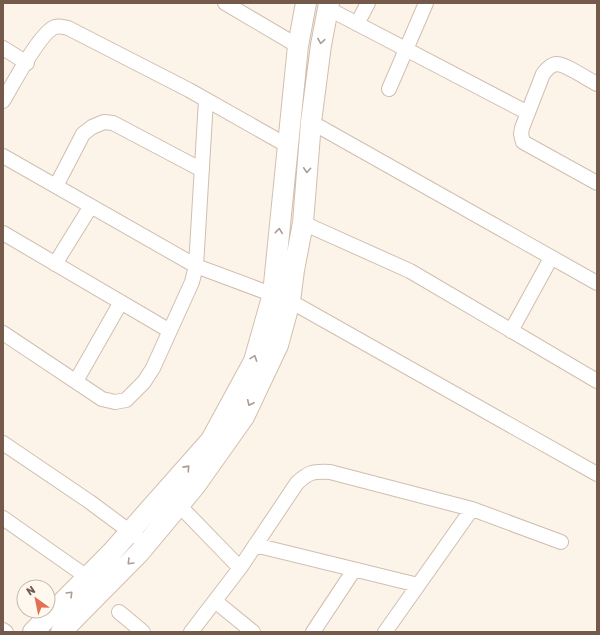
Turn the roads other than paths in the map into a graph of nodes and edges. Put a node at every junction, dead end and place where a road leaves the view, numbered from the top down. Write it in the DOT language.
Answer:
graph roads {
  1 [pos="225,3"];
  2 [pos="306,3"];
  3 [pos="368,3"];
  4 [pos="426,3"];
  5 [pos="328,6"];
  6 [pos="357,24"];
  7 [pos="298,46"];
  8 [pos="3,48"];
  9 [pos="406,50"];
  10 [pos="26,63"];
  11 [pos="597,84"];
  12 [pos="389,89"];
  13 [pos="206,100"];
  14 [pos="3,101"];
  15 [pos="528,113"];
  16 [pos="311,122"];
  17 [pos="288,146"];
  18 [pos="3,156"];
  19 [pos="202,170"];
  20 [pos="597,182"];
  21 [pos="56,186"];
  22 [pos="91,206"];
  23 [pos="303,223"];
  24 [pos="3,233"];
  25 [pos="551,258"];
  26 [pos="55,264"];
  27 [pos="196,266"];
  28 [pos="597,283"];
  29 [pos="282,297"];
  30 [pos="121,302"];
  31 [pos="170,331"];
  32 [pos="511,331"];
  33 [pos="3,333"];
  34 [pos="76,381"];
  35 [pos="597,381"];
  36 [pos="3,443"];
  37 [pos="597,474"];
  38 [pos="172,499"];
  39 [pos="472,508"];
  40 [pos="3,518"];
  41 [pos="129,532"];
  42 [pos="561,542"];
  43 [pos="147,544"];
  44 [pos="255,545"];
  45 [pos="240,568"];
  46 [pos="354,570"];
  47 [pos="87,577"];
  48 [pos="418,585"];
  49 [pos="215,601"];
  50 [pos="119,612"];
  51 [pos="3,630"];
  52 [pos="6,632"];
  53 [pos="33,632"];
  54 [pos="61,632"];
  55 [pos="143,632"];
  56 [pos="191,632"];
  57 [pos="253,632"];
  58 [pos="313,632"];
  59 [pos="385,632"];
  1 -- 7 [label="street"];
  2 -- 7 [label="street"];
  3 -- 6 [label="street"];
  4 -- 9 [label="street"];
  5 -- 6 [label="street"];
  5 -- 16 [label="street, one-way"];
  6 -- 9 [label="street"];
  7 -- 17 [label="street"];
  8 -- 10 [label="street"];
  9 -- 12 [label="street"];
  9 -- 15 [label="street"];
  10 -- 13 [label="street"];
  10 -- 14 [label="street"];
  11 -- 15 [label="street"];
  13 -- 17 [label="street"];
  13 -- 19 [label="street"];
  15 -- 20 [label="street"];
  16 -- 23 [label="street, one-way"];
  16 -- 25 [label="street"];
  29 -- 17 [label="street, one-way"];
  18 -- 21 [label="street"];
  19 -- 21 [label="street"];
  19 -- 27 [label="street"];
  21 -- 22 [label="street"];
  22 -- 26 [label="street"];
  22 -- 27 [label="street"];
  23 -- 29 [label="street"];
  23 -- 32 [label="street"];
  24 -- 26 [label="street"];
  25 -- 28 [label="street"];
  25 -- 32 [label="street"];
  26 -- 30 [label="street"];
  27 -- 29 [label="street"];
  27 -- 31 [label="street"];
  29 -- 37 [label="street"];
  29 -- 38 [label="street"];
  30 -- 31 [label="street"];
  30 -- 34 [label="street"];
  31 -- 34 [label="street"];
  32 -- 35 [label="street"];
  33 -- 34 [label="street"];
  36 -- 41 [label="street"];
  38 -- 41 [label="street"];
  38 -- 43 [label="street"];
  38 -- 45 [label="street"];
  39 -- 42 [label="street"];
  39 -- 44 [label="street"];
  39 -- 48 [label="street"];
  40 -- 47 [label="street"];
  41 -- 43 [label="street"];
  41 -- 47 [label="street"];
  43 -- 54 [label="street, one-way"];
  44 -- 45 [label="street"];
  44 -- 46 [label="street"];
  45 -- 49 [label="street"];
  46 -- 48 [label="street"];
  46 -- 58 [label="street"];
  53 -- 47 [label="street, one-way"];
  48 -- 59 [label="street"];
  49 -- 56 [label="street"];
  49 -- 57 [label="street"];
  50 -- 55 [label="street"];
  51 -- 52 [label="street"];
}
